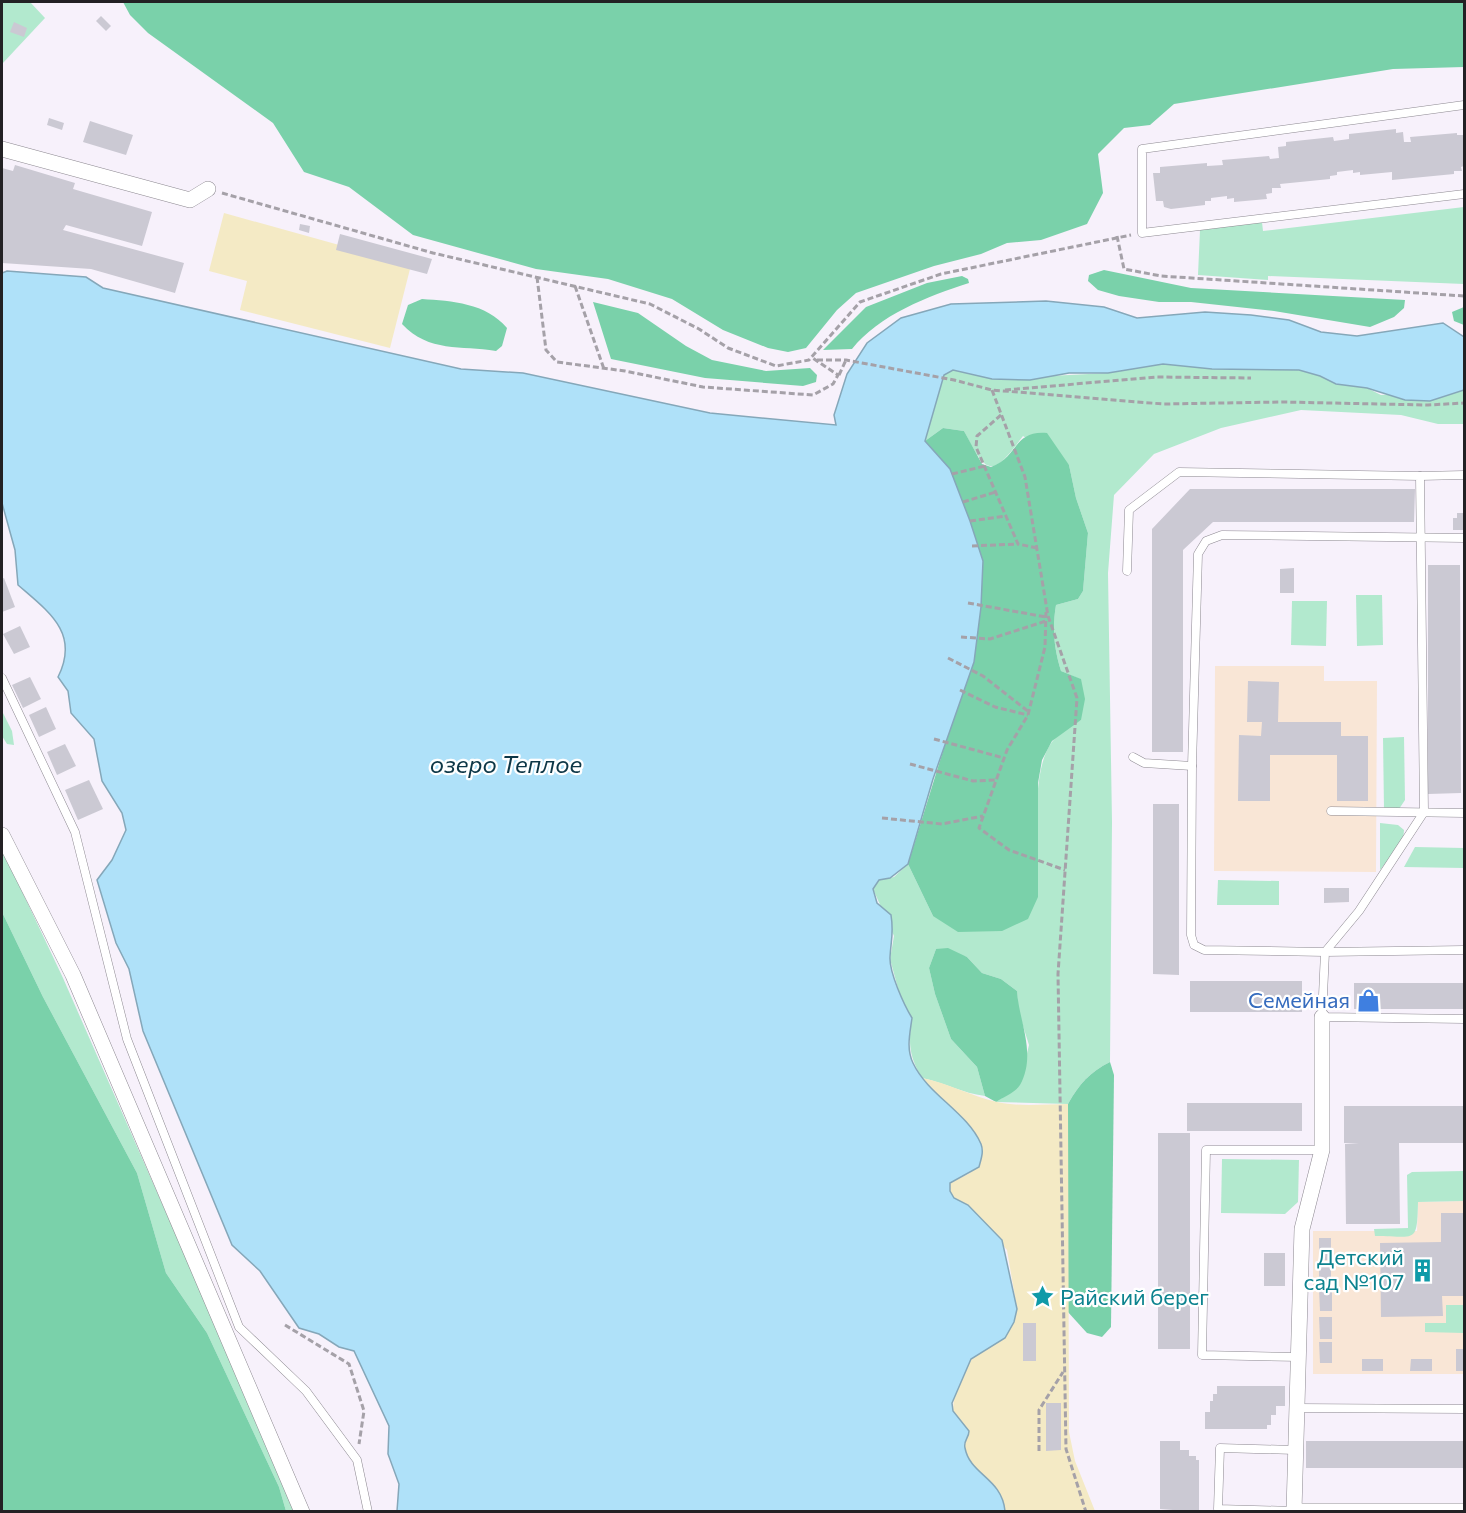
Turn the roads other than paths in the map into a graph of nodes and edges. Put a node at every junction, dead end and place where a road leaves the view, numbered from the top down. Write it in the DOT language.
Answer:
graph roads {
  1 [pos="1464,105"];
  2 [pos="2,149"];
  3 [pos="208,189"];
  4 [pos="1464,194"];
  5 [pos="1464,475"];
  6 [pos="1420,476"];
  7 [pos="1421,537"];
  8 [pos="1464,538"];
  9 [pos="1126,572"];
  10 [pos="2,678"];
  11 [pos="1133,757"];
  12 [pos="1192,766"];
  13 [pos="1332,811"];
  14 [pos="1424,812"];
  15 [pos="1464,813"];
  16 [pos="2,835"];
  17 [pos="1464,950"];
  18 [pos="1325,952"];
  19 [pos="1322,1017"];
  20 [pos="1464,1019"];
  21 [pos="1322,1150"];
  22 [pos="1300,1357"];
  23 [pos="1296,1408"];
  24 [pos="1464,1409"];
  25 [pos="1295,1450"];
  26 [pos="1294,1511"];
  27 [pos="1464,1511"];
  28 [pos="302,1512"];
  29 [pos="368,1512"];
  1 -- 4 [label="lane"];
  2 -- 3 [label="street"];
  5 -- 6 [label="lane"];
  6 -- 7 [label="lane"];
  6 -- 9 [label="lane"];
  7 -- 8 [label="lane"];
  7 -- 12 [label="lane"];
  7 -- 14 [label="lane"];
  10 -- 29 [label="lane"];
  11 -- 12 [label="lane"];
  12 -- 18 [label="lane"];
  13 -- 14 [label="lane"];
  14 -- 15 [label="lane"];
  14 -- 18 [label="lane"];
  16 -- 28 [label="street"];
  17 -- 18 [label="lane"];
  18 -- 19 [label="lane"];
  19 -- 20 [label="lane"];
  19 -- 21 [label="street"];
  21 -- 22 [label="street"];
  21 -- 22 [label="lane"];
  22 -- 23 [label="street"];
  23 -- 24 [label="lane"];
  23 -- 25 [label="street"];
  25 -- 26 [label="street"];
  25 -- 26 [label="lane"];
  26 -- 27 [label="street"];
}
